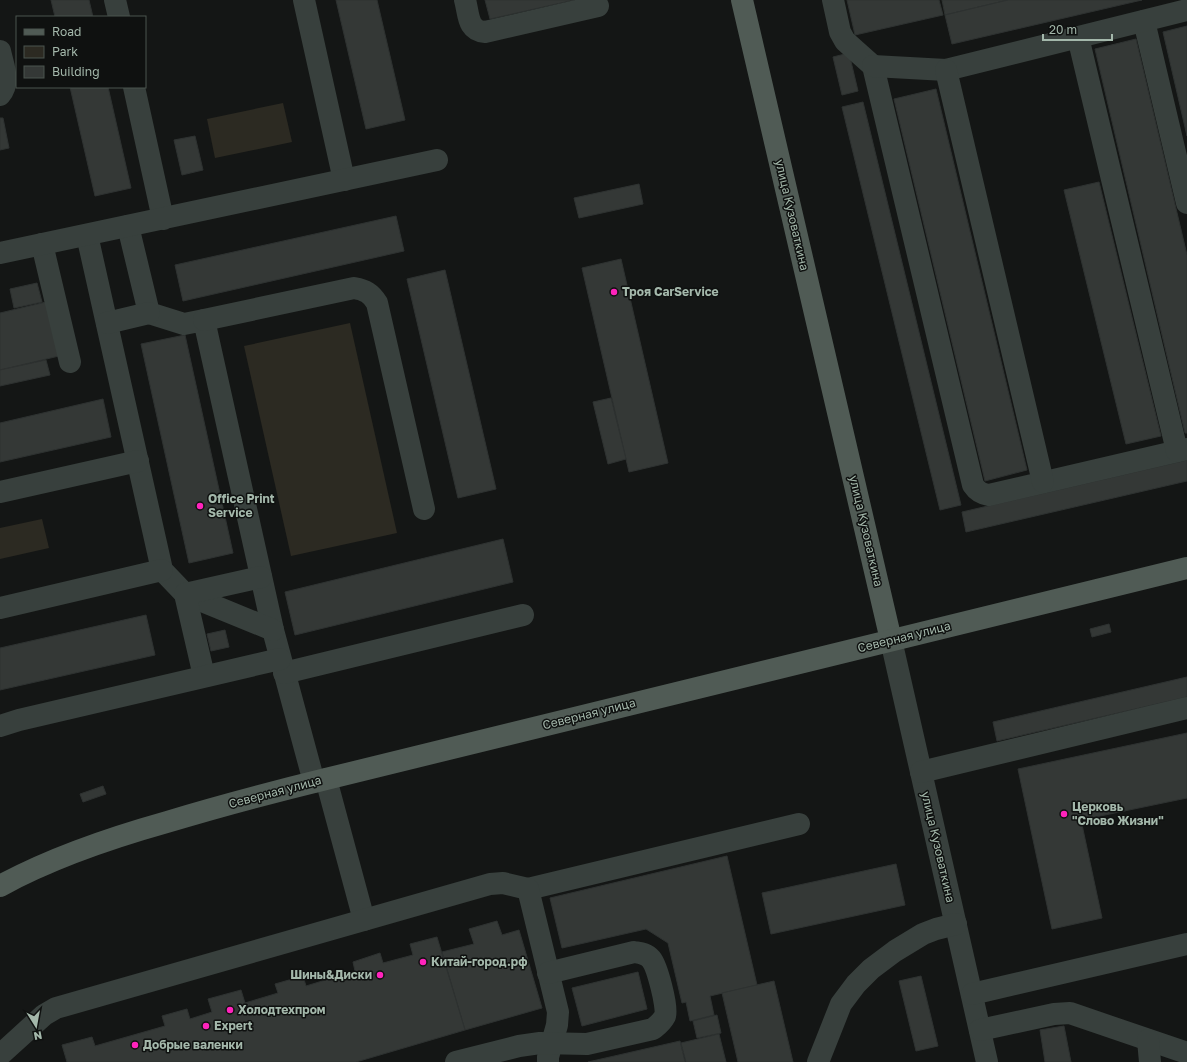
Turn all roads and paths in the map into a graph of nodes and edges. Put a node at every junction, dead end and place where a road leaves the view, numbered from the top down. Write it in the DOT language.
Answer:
graph roads {
  1 [pos="115,0"];
  2 [pos="304,0"];
  3 [pos="466,0"];
  4 [pos="742,0"];
  5 [pos="833,0"];
  6 [pos="598,6"];
  7 [pos="1187,10"];
  8 [pos="119,16"];
  9 [pos="1144,20"];
  10 [pos="1078,37"];
  11 [pos="0,51"];
  12 [pos="873,66"];
  13 [pos="946,70"];
  14 [pos="134,88"];
  15 [pos="0,95"];
  16 [pos="437,160"];
  17 [pos="344,180"];
  18 [pos="1187,203"];
  19 [pos="163,219"];
  20 [pos="128,226"];
  21 [pos="87,235"];
  22 [pos="42,244"];
  23 [pos="0,254"];
  24 [pos="149,313"];
  25 [pos="204,320"];
  26 [pos="107,323"];
  27 [pos="70,362"];
  28 [pos="1182,450"];
  29 [pos="138,461"];
  30 [pos="1043,482"];
  31 [pos="0,492"];
  32 [pos="424,509"];
  33 [pos="1187,568"];
  34 [pos="162,570"];
  35 [pos="261,577"];
  36 [pos="185,594"];
  37 [pos="0,608"];
  38 [pos="523,615"];
  39 [pos="273,630"];
  40 [pos="892,640"];
  41 [pos="282,666"];
  42 [pos="204,676"];
  43 [pos="1187,708"];
  44 [pos="0,726"];
  45 [pos="921,772"];
  46 [pos="320,780"];
  47 [pos="799,824"];
  48 [pos="0,886"];
  49 [pos="528,889"];
  50 [pos="364,920"];
  51 [pos="956,924"];
  52 [pos="1187,944"];
  53 [pos="548,973"];
  54 [pos="972,994"];
  55 [pos="980,1030"];
  56 [pos="1148,1040"];
  57 [pos="550,1052"];
  58 [pos="1187,1053"];
  59 [pos="0,1055"];
  60 [pos="456,1062"];
  61 [pos="818,1062"];
  62 [pos="987,1062"];
  63 [pos="1150,1062"];
  1 -- 8 [label="street"];
  2 -- 17 [label="street"];
  3 -- 6 [label="street"];
  4 -- 40 [label="main road, улица Кузоваткина"];
  5 -- 12 [label="street"];
  7 -- 9 [label="street"];
  9 -- 10 [label="street"];
  9 -- 18 [label="street"];
  10 -- 13 [label="street"];
  10 -- 28 [label="street"];
  11 -- 15 [label="street"];
  12 -- 13 [label="street"];
  12 -- 30 [label="street"];
  13 -- 30 [label="street"];
  14 -- 19 [label="street"];
  16 -- 17 [label="street"];
  17 -- 19 [label="street"];
  19 -- 20 [label="street"];
  20 -- 21 [label="street"];
  20 -- 24 [label="street"];
  21 -- 22 [label="street"];
  21 -- 26 [label="street"];
  22 -- 23 [label="street"];
  22 -- 27 [label="street"];
  24 -- 25 [label="street"];
  24 -- 26 [label="street"];
  25 -- 32 [label="street"];
  25 -- 35 [label="street"];
  26 -- 29 [label="street"];
  28 -- 30 [label="street"];
  29 -- 31 [label="street"];
  29 -- 34 [label="street"];
  33 -- 40 [label="main road, Северная улица"];
  34 -- 36 [label="street"];
  34 -- 37 [label="street"];
  35 -- 36 [label="street"];
  35 -- 39 [label="street"];
  36 -- 39 [label="street"];
  36 -- 42 [label="street"];
  38 -- 41 [label="street"];
  39 -- 41 [label="street"];
  40 -- 45 [label="street, улица Кузоваткина"];
  40 -- 46 [label="main road, Северная улица"];
  41 -- 42 [label="street"];
  41 -- 46 [label="street"];
  42 -- 44 [label="street"];
  43 -- 45 [label="street"];
  45 -- 51 [label="street, улица Кузоваткина"];
  46 -- 48 [label="main road, Северная улица"];
  46 -- 50 [label="street"];
  47 -- 49 [label="street"];
  49 -- 50 [label="street"];
  49 -- 53 [label="street"];
  50 -- 59 [label="street"];
  51 -- 54 [label="street, улица Кузоваткина"];
  51 -- 61 [label="street"];
  52 -- 54 [label="street"];
  53 -- 57 [label="street"];
  53 -- 57 [label="street"];
  54 -- 55 [label="street, улица Кузоваткина"];
  55 -- 56 [label="street"];
  55 -- 62 [label="street, улица Кузоваткина"];
  56 -- 58 [label="street"];
  56 -- 63 [label="street"];
  57 -- 60 [label="street"];
}
